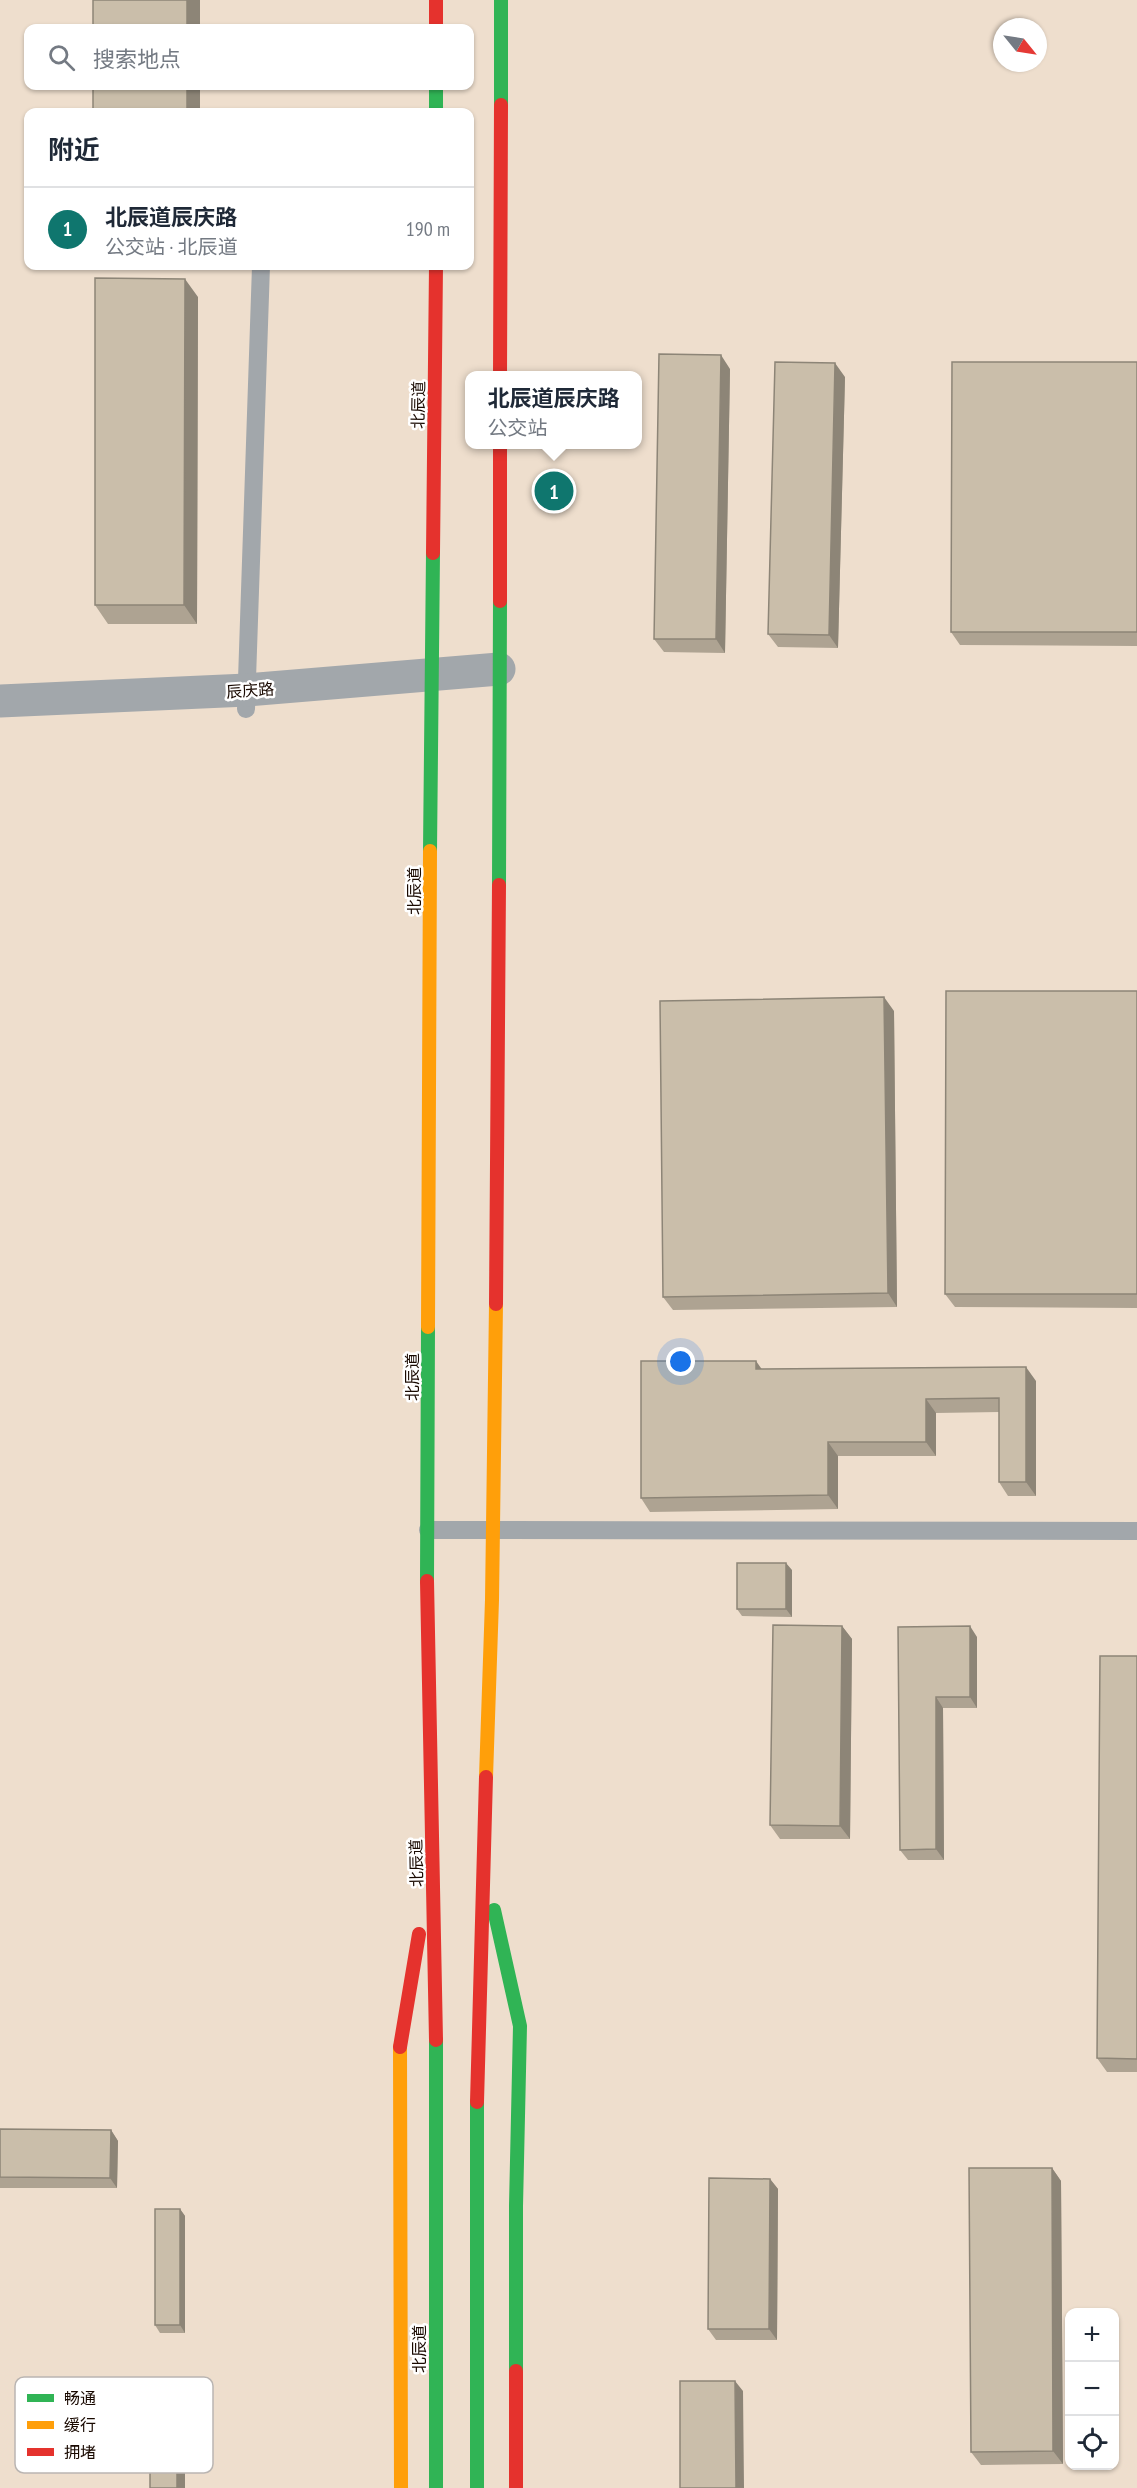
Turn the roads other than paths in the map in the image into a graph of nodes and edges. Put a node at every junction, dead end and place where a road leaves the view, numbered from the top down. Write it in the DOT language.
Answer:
graph roads {
  1 [pos="436,0"];
  2 [pos="501,0"];
  3 [pos="436,24"];
  4 [pos="436,90"];
  5 [pos="436,108"];
  6 [pos="261,270"];
  7 [pos="436,270"];
  8 [pos="500,371"];
  9 [pos="500,449"];
  10 [pos="499,679"];
  11 [pos="431,687"];
  12 [pos="246,700"];
  13 [pos="0,701"];
  14 [pos="0,721"];
  15 [pos="428,1530"];
  16 [pos="492,1531"];
  17 [pos="1137,1531"];
  18 [pos="432,1864"];
  19 [pos="484,1865"];
  20 [pos="401,2488"];
  21 [pos="436,2488"];
  22 [pos="477,2488"];
  23 [pos="516,2488"];
  1 -- 3 [label="main road"];
  2 -- 8 [label="main road"];
  4 -- 5 [label="main road"];
  6 -- 12 [label="lane"];
  7 -- 11 [label="main road, 北辰道"];
  9 -- 10 [label="main road"];
  10 -- 11 [label="street, 辰庆路"];
  10 -- 16 [label="main road"];
  11 -- 12 [label="street, 辰庆路"];
  11 -- 15 [label="main road, 北辰道"];
  12 -- 13 [label="street, 辰庆路"];
  12 -- 14 [label="street, 辰庆路"];
  15 -- 16 [label="lane"];
  15 -- 18 [label="main road, 北辰道"];
  16 -- 17 [label="lane"];
  16 -- 19 [label="main road"];
  18 -- 20 [label="main road"];
  18 -- 21 [label="main road, 北辰道"];
  19 -- 22 [label="main road"];
  19 -- 23 [label="main road"];
}
